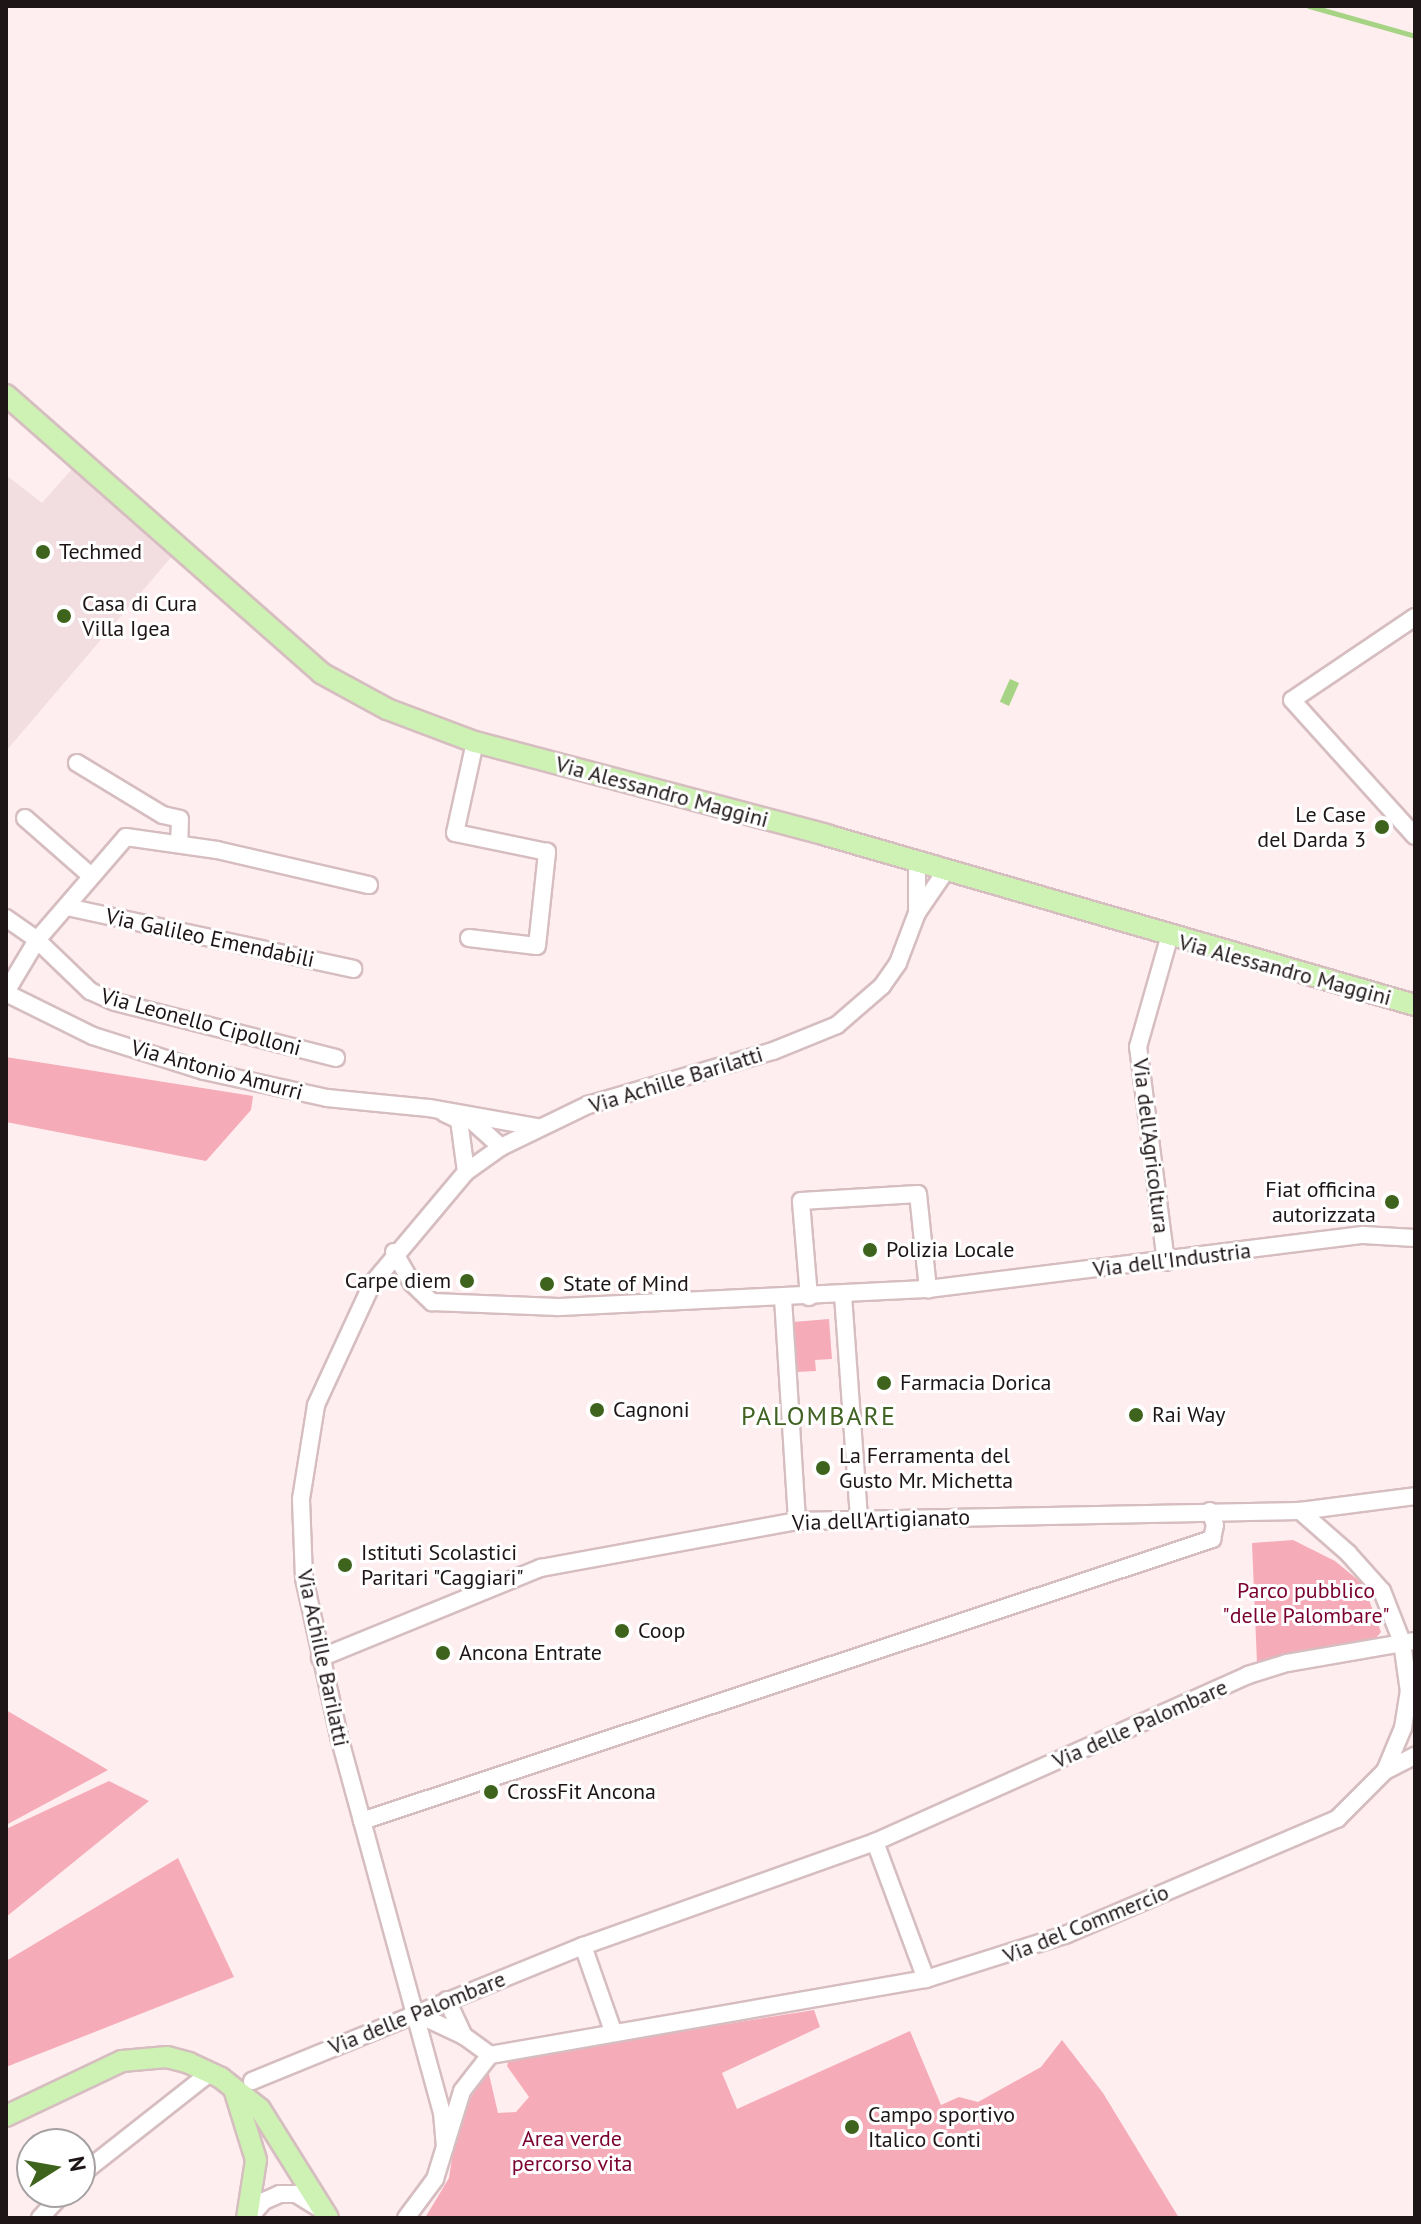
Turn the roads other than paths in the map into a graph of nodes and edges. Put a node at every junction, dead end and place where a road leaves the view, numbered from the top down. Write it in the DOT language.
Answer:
graph roads {
  1 [pos="6,395"];
  2 [pos="1415,617"];
  3 [pos="475,742"];
  4 [pos="77,763"];
  5 [pos="163,815"];
  6 [pos="25,818"];
  7 [pos="1415,836"];
  8 [pos="159,839"];
  9 [pos="179,844"];
  10 [pos="917,864"];
  11 [pos="945,872"];
  12 [pos="91,876"];
  13 [pos="369,885"];
  14 [pos="67,907"];
  15 [pos="917,913"];
  16 [pos="6,918"];
  17 [pos="469,938"];
  18 [pos="1169,938"];
  19 [pos="37,940"];
  20 [pos="353,969"];
  21 [pos="6,992"];
  22 [pos="1415,1005"];
  23 [pos="336,1058"];
  24 [pos="460,1117"];
  25 [pos="537,1127"];
  26 [pos="501,1147"];
  27 [pos="466,1172"];
  28 [pos="1415,1238"];
  29 [pos="394,1252"];
  30 [pos="1166,1262"];
  31 [pos="928,1289"];
  32 [pos="843,1295"];
  33 [pos="809,1297"];
  34 [pos="783,1298"];
  35 [pos="1415,1496"];
  36 [pos="1210,1511"];
  37 [pos="1300,1511"];
  38 [pos="859,1520"];
  39 [pos="797,1521"];
  40 [pos="1408,1642"];
  41 [pos="320,1658"];
  42 [pos="1412,1695"];
  43 [pos="1411,1731"];
  44 [pos="1415,1756"];
  45 [pos="1385,1771"];
  46 [pos="362,1821"];
  47 [pos="875,1842"];
  48 [pos="583,1946"];
  49 [pos="926,1979"];
  50 [pos="447,2000"];
  51 [pos="415,2013"];
  52 [pos="613,2031"];
  53 [pos="464,2036"];
  54 [pos="490,2055"];
  55 [pos="211,2072"];
  56 [pos="252,2081"];
  57 [pos="231,2085"];
  58 [pos="6,2116"];
  59 [pos="445,2147"];
  60 [pos="96,2162"];
  61 [pos="326,2215"];
  62 [pos="405,2217"];
  63 [pos="248,2218"];
  1 -- 3 [label="main road, Via Alessandro Maggini"];
  2 -- 7 [label="street"];
  3 -- 10 [label="main road, Via Alessandro Maggini"];
  3 -- 17 [label="street"];
  4 -- 5 [label="street"];
  5 -- 8 [label="street"];
  5 -- 9 [label="street"];
  6 -- 12 [label="street, Via Galileo Emendabili"];
  8 -- 9 [label="street, Via Galileo Emendabili"];
  8 -- 12 [label="street, Via Galileo Emendabili"];
  9 -- 13 [label="street, Via Galileo Emendabili"];
  10 -- 11 [label="main road, Via Alessandro Maggini"];
  10 -- 15 [label="street, Via Achille Barilatti"];
  11 -- 15 [label="street, Via Achille Barilatti"];
  11 -- 18 [label="main road, Via Alessandro Maggini"];
  12 -- 14 [label="street, Via Galileo Emendabili"];
  14 -- 19 [label="street, Via Galileo Emendabili"];
  14 -- 20 [label="street, Via Galileo Emendabili"];
  15 -- 25 [label="street, Via Achille Barilatti"];
  16 -- 19 [label="street, Via Leonello Cipolloni"];
  18 -- 22 [label="main road, Via Alessandro Maggini"];
  18 -- 30 [label="street, Via dell'Agricoltura"];
  19 -- 21 [label="street"];
  19 -- 23 [label="street, Via Leonello Cipolloni"];
  21 -- 24 [label="street, Via Antonio Amurri"];
  24 -- 25 [label="street, Via Antonio Amurri"];
  24 -- 26 [label="street, Via Antonio Amurri"];
  24 -- 27 [label="street"];
  25 -- 26 [label="street, Via Achille Barilatti"];
  26 -- 27 [label="street, Via Achille Barilatti"];
  27 -- 29 [label="street, Via Achille Barilatti"];
  28 -- 30 [label="street, Via dell'Industria"];
  29 -- 34 [label="street, Via dell'Industria"];
  29 -- 41 [label="street, Via Achille Barilatti"];
  30 -- 31 [label="street, Via dell'Industria"];
  31 -- 32 [label="street, Via dell'Industria"];
  31 -- 33 [label="street"];
  32 -- 33 [label="street, Via dell'Industria"];
  32 -- 38 [label="street"];
  33 -- 34 [label="street, Via dell'Industria"];
  34 -- 39 [label="street"];
  35 -- 37 [label="street, Via dell'Artigianato"];
  36 -- 37 [label="street, Via dell'Artigianato"];
  36 -- 38 [label="street, Via dell'Artigianato"];
  36 -- 46 [label="street"];
  37 -- 40 [label="street, Via del Commercio"];
  38 -- 39 [label="street, Via dell'Artigianato"];
  39 -- 41 [label="street, Via dell'Artigianato"];
  40 -- 42 [label="street, Via del Commercio"];
  40 -- 47 [label="street, Via delle Palombare"];
  41 -- 46 [label="street, Via Achille Barilatti"];
  42 -- 43 [label="street, Via del Commercio"];
  43 -- 45 [label="street, Via del Commercio"];
  44 -- 45 [label="street"];
  45 -- 49 [label="street, Via del Commercio"];
  46 -- 51 [label="street, Via Achille Barilatti"];
  47 -- 48 [label="street, Via delle Palombare"];
  47 -- 49 [label="street"];
  48 -- 50 [label="street, Via delle Palombare"];
  48 -- 52 [label="street"];
  49 -- 52 [label="street, Via del Commercio"];
  50 -- 51 [label="street, Via delle Palombare"];
  50 -- 53 [label="street"];
  51 -- 53 [label="street"];
  51 -- 56 [label="street, Via delle Palombare"];
  51 -- 59 [label="street, Via Achille Barilatti"];
  52 -- 54 [label="street, Via del Commercio"];
  53 -- 54 [label="street"];
  54 -- 59 [label="street, Via Achille Barilatti"];
  55 -- 57 [label="main road"];
  55 -- 58 [label="main road"];
  55 -- 60 [label="street"];
  57 -- 61 [label="main road"];
  57 -- 63 [label="main road"];
  59 -- 62 [label="street, Via Achille Barilatti"];
  61 -- 63 [label="street"];
}
